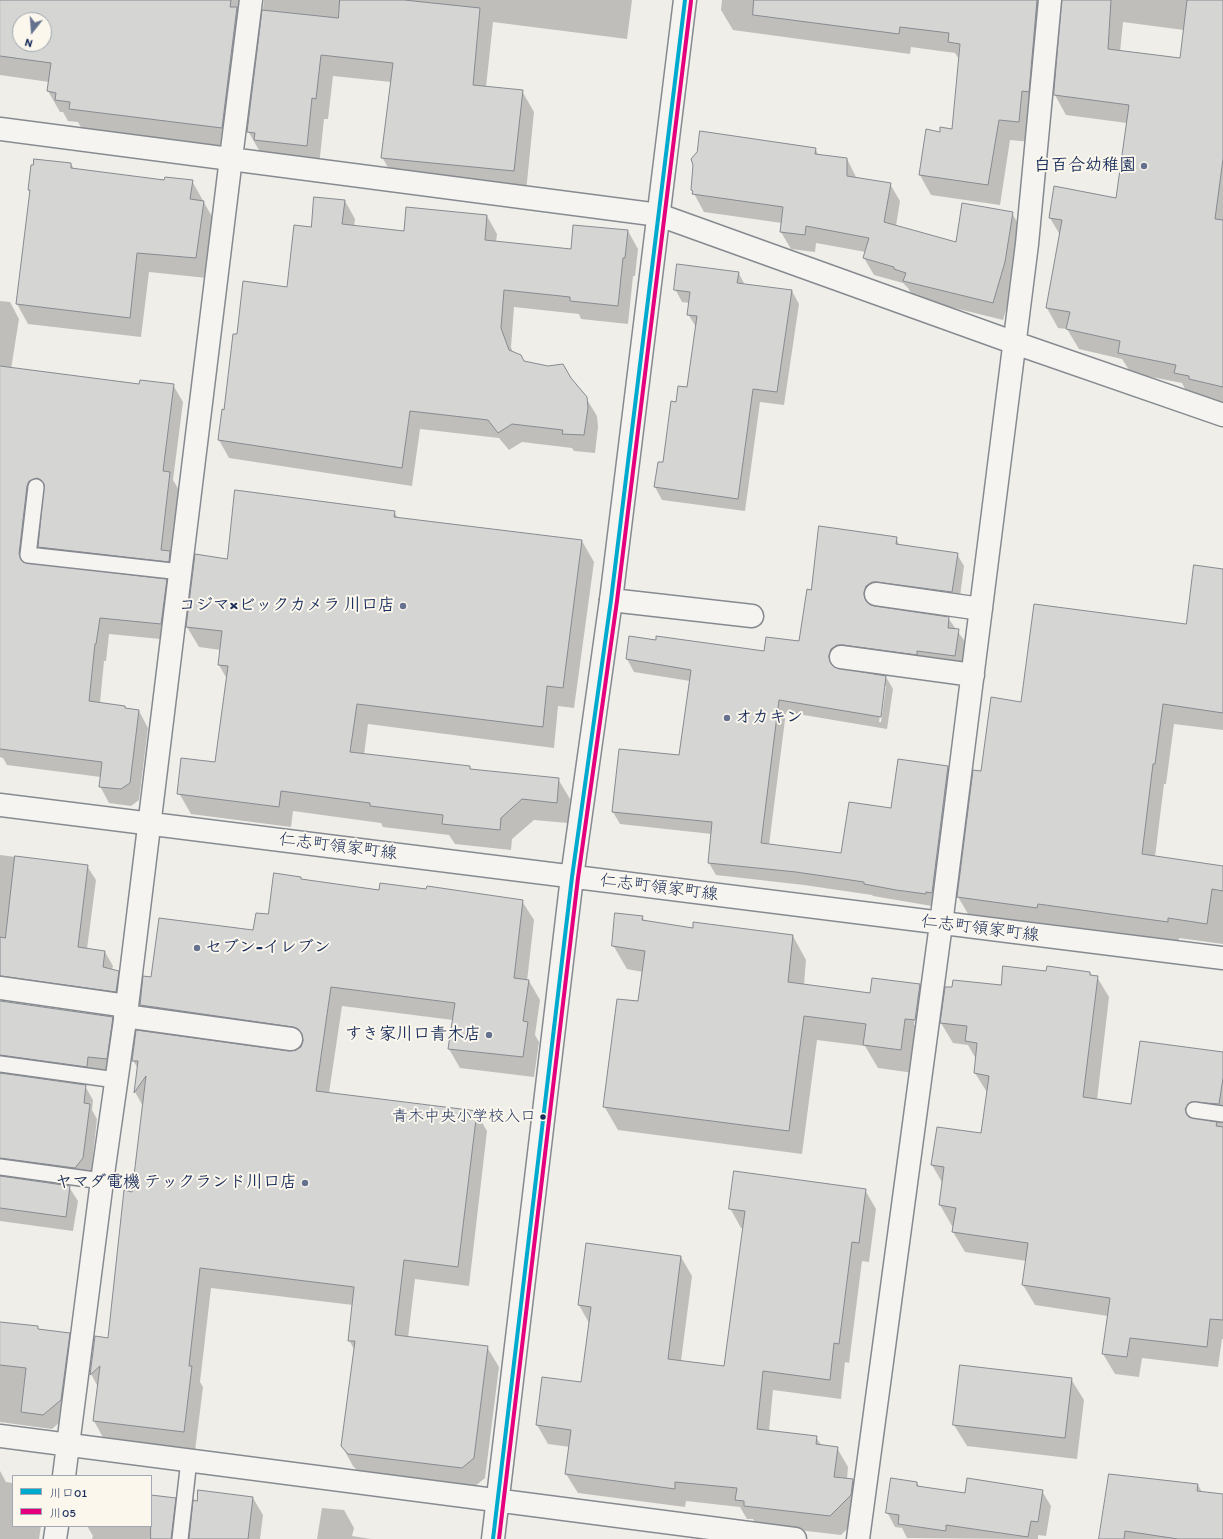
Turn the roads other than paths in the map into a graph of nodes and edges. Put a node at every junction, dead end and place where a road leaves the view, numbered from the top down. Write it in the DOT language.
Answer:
graph roads {
  1 [pos="251,0"];
  2 [pos="685,0"];
  3 [pos="1050,0"];
  4 [pos="0,129"];
  5 [pos="231,158"];
  6 [pos="660,215"];
  7 [pos="1015,343"];
  8 [pos="1223,415"];
  9 [pos="36,487"];
  10 [pos="181,572"];
  11 [pos="876,594"];
  12 [pos="611,600"];
  13 [pos="982,609"];
  14 [pos="752,616"];
  15 [pos="841,657"];
  16 [pos="973,675"];
  17 [pos="0,805"];
  18 [pos="148,822"];
  19 [pos="572,877"];
  20 [pos="941,924"];
  21 [pos="1223,958"];
  22 [pos="0,988"];
  23 [pos="126,1011"];
  24 [pos="291,1040"];
  25 [pos="0,1064"];
  26 [pos="116,1080"];
  27 [pos="1194,1110"];
  28 [pos="1223,1114"];
  29 [pos="0,1167"];
  30 [pos="102,1181"];
  31 [pos="0,1436"];
  32 [pos="69,1444"];
  33 [pos="189,1460"];
  34 [pos="64,1475"];
  35 [pos="498,1500"];
  36 [pos="57,1527"];
  37 [pos="55,1539"];
  38 [pos="180,1539"];
  39 [pos="493,1539"];
  40 [pos="795,1539"];
  41 [pos="858,1539"];
  1 -- 5 [label="street"];
  2 -- 6 [label="street"];
  3 -- 7 [label="street"];
  4 -- 5 [label="street"];
  5 -- 6 [label="street"];
  5 -- 10 [label="street"];
  6 -- 7 [label="street"];
  6 -- 12 [label="street"];
  7 -- 8 [label="street"];
  7 -- 13 [label="street"];
  9 -- 10 [label="lane"];
  10 -- 18 [label="street"];
  11 -- 13 [label="street"];
  12 -- 14 [label="street"];
  12 -- 19 [label="street"];
  13 -- 16 [label="street"];
  15 -- 16 [label="street"];
  16 -- 20 [label="street"];
  17 -- 18 [label="street, 仁志町領家町線"];
  18 -- 19 [label="street, 仁志町領家町線"];
  18 -- 23 [label="street"];
  19 -- 20 [label="street, 仁志町領家町線"];
  19 -- 35 [label="street"];
  20 -- 21 [label="street, 仁志町領家町線"];
  20 -- 41 [label="street"];
  22 -- 23 [label="street"];
  23 -- 24 [label="street"];
  23 -- 26 [label="street"];
  25 -- 26 [label="lane"];
  26 -- 30 [label="street"];
  27 -- 28 [label="lane"];
  29 -- 30 [label="lane"];
  30 -- 32 [label="street"];
  31 -- 32 [label="street"];
  32 -- 33 [label="street"];
  32 -- 34 [label="street"];
  33 -- 35 [label="street"];
  33 -- 38 [label="lane"];
  35 -- 39 [label="street"];
  35 -- 40 [label="street"];
  36 -- 37 [label="street"];
}
